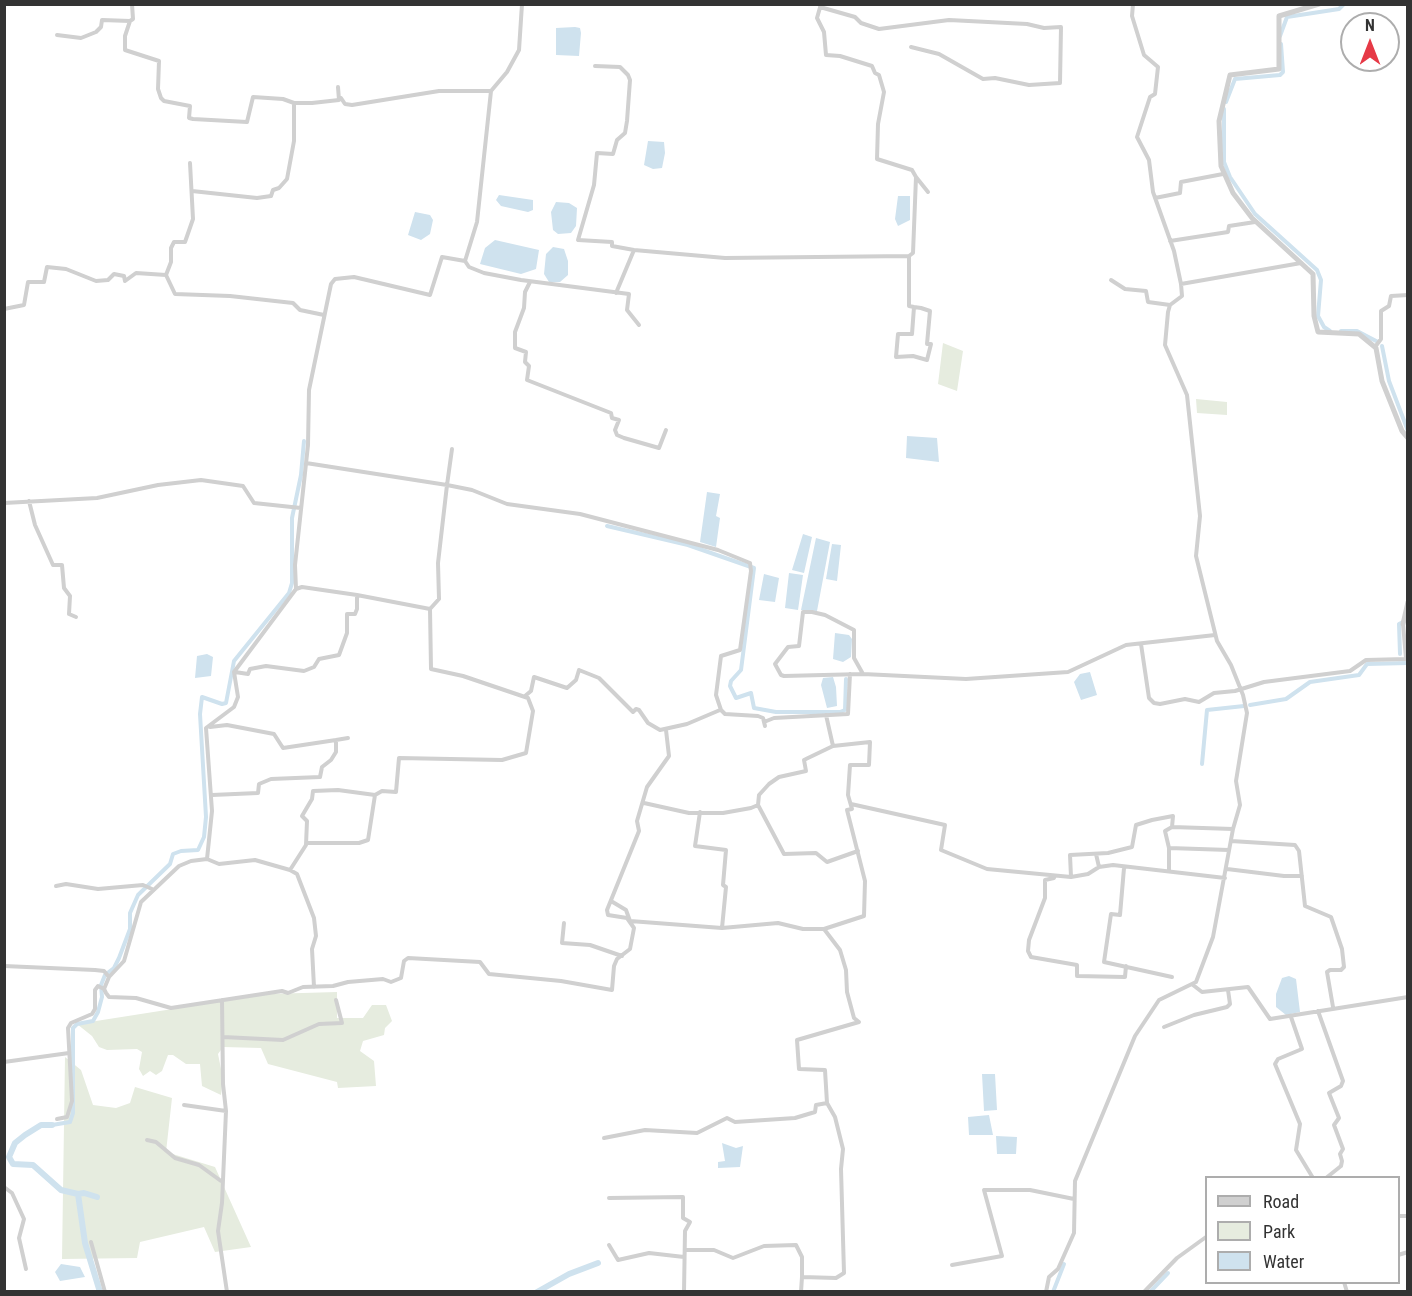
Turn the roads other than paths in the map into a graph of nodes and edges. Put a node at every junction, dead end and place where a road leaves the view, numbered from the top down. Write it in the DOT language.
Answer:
graph roads {
  1 [pos="132,4"];
  2 [pos="522,4"];
  3 [pos="1133,4"];
  4 [pos="1319,4"];
  5 [pos="820,6"];
  6 [pos="130,21"];
  7 [pos="57,35"];
  8 [pos="911,47"];
  9 [pos="595,66"];
  10 [pos="338,87"];
  11 [pos="491,91"];
  12 [pos="341,98"];
  13 [pos="294,103"];
  14 [pos="190,163"];
  15 [pos="1223,174"];
  16 [pos="916,177"];
  17 [pos="191,191"];
  18 [pos="928,192"];
  19 [pos="1155,198"];
  20 [pos="1256,222"];
  21 [pos="1170,241"];
  22 [pos="634,250"];
  23 [pos="909,256"];
  24 [pos="465,261"];
  25 [pos="1301,263"];
  26 [pos="166,275"];
  27 [pos="1111,280"];
  28 [pos="530,282"];
  29 [pos="1181,284"];
  30 [pos="616,293"];
  31 [pos="1407,295"];
  32 [pos="1170,305"];
  33 [pos="914,307"];
  34 [pos="4,309"];
  35 [pos="324,315"];
  36 [pos="639,326"];
  37 [pos="1375,347"];
  38 [pos="666,430"];
  39 [pos="1407,438"];
  40 [pos="452,449"];
  41 [pos="306,463"];
  42 [pos="447,485"];
  43 [pos="28,501"];
  44 [pos="4,503"];
  45 [pos="297,507"];
  46 [pos="296,589"];
  47 [pos="357,595"];
  48 [pos="1407,602"];
  49 [pos="430,609"];
  50 [pos="76,616"];
  51 [pos="1403,621"];
  52 [pos="1215,635"];
  53 [pos="1141,644"];
  54 [pos="1407,659"];
  55 [pos="234,672"];
  56 [pos="850,674"];
  57 [pos="863,674"];
  58 [pos="1240,687"];
  59 [pos="524,697"];
  60 [pos="721,710"];
  61 [pos="826,715"];
  62 [pos="206,728"];
  63 [pos="666,730"];
  64 [pos="348,738"];
  65 [pos="336,740"];
  66 [pos="834,746"];
  67 [pos="212,795"];
  68 [pos="375,795"];
  69 [pos="644,803"];
  70 [pos="850,804"];
  71 [pos="758,805"];
  72 [pos="700,812"];
  73 [pos="1172,827"];
  74 [pos="1233,829"];
  75 [pos="1231,841"];
  76 [pos="306,843"];
  77 [pos="1169,848"];
  78 [pos="1229,850"];
  79 [pos="858,851"];
  80 [pos="1096,854"];
  81 [pos="207,859"];
  82 [pos="1099,867"];
  83 [pos="1124,868"];
  84 [pos="1227,869"];
  85 [pos="290,870"];
  86 [pos="1169,870"];
  87 [pos="1302,876"];
  88 [pos="1071,877"];
  89 [pos="1055,878"];
  90 [pos="1225,878"];
  91 [pos="56,886"];
  92 [pos="151,889"];
  93 [pos="611,901"];
  94 [pos="630,921"];
  95 [pos="564,923"];
  96 [pos="722,928"];
  97 [pos="824,929"];
  98 [pos="623,956"];
  99 [pos="4,966"];
  100 [pos="1126,966"];
  101 [pos="109,977"];
  102 [pos="1172,977"];
  103 [pos="314,987"];
  104 [pos="1195,988"];
  105 [pos="104,989"];
  106 [pos="1228,990"];
  107 [pos="1407,997"];
  108 [pos="222,1000"];
  109 [pos="336,1000"];
  110 [pos="1333,1007"];
  111 [pos="1318,1011"];
  112 [pos="1291,1017"];
  113 [pos="1164,1027"];
  114 [pos="223,1037"];
  115 [pos="69,1053"];
  116 [pos="4,1062"];
  117 [pos="827,1103"];
  118 [pos="184,1105"];
  119 [pos="226,1111"];
  120 [pos="57,1119"];
  121 [pos="604,1138"];
  122 [pos="147,1140"];
  123 [pos="1312,1176"];
  124 [pos="1328,1176"];
  125 [pos="221,1180"];
  126 [pos="4,1187"];
  127 [pos="609,1198"];
  128 [pos="1074,1199"];
  129 [pos="1205,1238"];
  130 [pos="90,1242"];
  131 [pos="609,1245"];
  132 [pos="685,1250"];
  133 [pos="684,1257"];
  134 [pos="952,1265"];
  135 [pos="26,1269"];
  136 [pos="802,1277"];
  137 [pos="105,1292"];
  138 [pos="227,1292"];
  139 [pos="684,1292"];
  140 [pos="801,1292"];
  141 [pos="1046,1292"];
  142 [pos="1144,1292"];
  1 -- 6 [label="street"];
  2 -- 11 [label="street"];
  3 -- 19 [label="street"];
  4 -- 15 [label="street"];
  5 -- 8 [label="street"];
  5 -- 16 [label="street"];
  6 -- 7 [label="street"];
  6 -- 13 [label="street"];
  9 -- 22 [label="street"];
  10 -- 12 [label="street"];
  11 -- 12 [label="street"];
  11 -- 24 [label="street"];
  12 -- 13 [label="street"];
  13 -- 17 [label="street"];
  14 -- 17 [label="street"];
  15 -- 19 [label="street"];
  15 -- 20 [label="street"];
  16 -- 18 [label="street"];
  16 -- 23 [label="street"];
  17 -- 26 [label="street"];
  19 -- 21 [label="street"];
  20 -- 21 [label="street"];
  20 -- 25 [label="street"];
  21 -- 29 [label="street"];
  22 -- 23 [label="street"];
  22 -- 30 [label="street"];
  23 -- 33 [label="street"];
  24 -- 28 [label="street"];
  24 -- 35 [label="street"];
  25 -- 29 [label="street"];
  25 -- 37 [label="street"];
  26 -- 34 [label="street"];
  26 -- 35 [label="street"];
  27 -- 32 [label="street"];
  28 -- 30 [label="street"];
  28 -- 38 [label="street"];
  29 -- 32 [label="street"];
  30 -- 36 [label="street"];
  31 -- 37 [label="street"];
  32 -- 52 [label="street"];
  33 -- 33 [label="street"];
  35 -- 41 [label="street"];
  37 -- 39 [label="street"];
  40 -- 42 [label="street"];
  41 -- 42 [label="street"];
  41 -- 45 [label="street"];
  42 -- 49 [label="street"];
  42 -- 60 [label="street"];
  43 -- 44 [label="street"];
  43 -- 45 [label="street"];
  43 -- 50 [label="street"];
  45 -- 46 [label="street"];
  46 -- 47 [label="street"];
  46 -- 55 [label="street"];
  47 -- 49 [label="street"];
  47 -- 55 [label="street"];
  48 -- 51 [label="street"];
  49 -- 59 [label="street"];
  51 -- 54 [label="street"];
  52 -- 53 [label="street"];
  52 -- 58 [label="street"];
  53 -- 57 [label="street"];
  53 -- 58 [label="street"];
  54 -- 58 [label="street"];
  55 -- 62 [label="street"];
  56 -- 57 [label="street"];
  56 -- 57 [label="street"];
  56 -- 61 [label="street"];
  58 -- 74 [label="street"];
  59 -- 63 [label="street"];
  59 -- 68 [label="street"];
  60 -- 61 [label="street"];
  60 -- 63 [label="street"];
  61 -- 66 [label="street"];
  62 -- 65 [label="street"];
  62 -- 67 [label="street"];
  63 -- 69 [label="street"];
  64 -- 65 [label="street"];
  65 -- 67 [label="street"];
  66 -- 70 [label="street"];
  66 -- 71 [label="street"];
  67 -- 81 [label="street"];
  68 -- 76 [label="street"];
  68 -- 76 [label="street"];
  69 -- 72 [label="street"];
  69 -- 93 [label="street"];
  70 -- 79 [label="street"];
  70 -- 89 [label="street"];
  71 -- 72 [label="street"];
  71 -- 79 [label="street"];
  72 -- 96 [label="street"];
  73 -- 74 [label="street"];
  73 -- 77 [label="street"];
  73 -- 80 [label="street"];
  74 -- 75 [label="street"];
  75 -- 78 [label="street"];
  75 -- 87 [label="street"];
  76 -- 85 [label="street"];
  77 -- 78 [label="street"];
  77 -- 86 [label="street"];
  78 -- 84 [label="street"];
  79 -- 97 [label="street"];
  80 -- 82 [label="street"];
  80 -- 88 [label="street"];
  81 -- 85 [label="street"];
  81 -- 92 [label="street"];
  82 -- 83 [label="street"];
  82 -- 88 [label="street"];
  83 -- 86 [label="street"];
  83 -- 100 [label="street"];
  84 -- 87 [label="street"];
  84 -- 90 [label="street"];
  85 -- 103 [label="street"];
  86 -- 90 [label="street"];
  87 -- 110 [label="street"];
  88 -- 89 [label="street"];
  89 -- 100 [label="street"];
  90 -- 104 [label="street"];
  91 -- 92 [label="street"];
  92 -- 101 [label="street"];
  93 -- 94 [label="street"];
  93 -- 94 [label="street"];
  94 -- 96 [label="street"];
  94 -- 98 [label="street"];
  95 -- 98 [label="street"];
  96 -- 97 [label="street"];
  97 -- 117 [label="street"];
  98 -- 103 [label="street"];
  99 -- 101 [label="street"];
  100 -- 102 [label="street"];
  101 -- 105 [label="street"];
  103 -- 108 [label="street"];
  104 -- 106 [label="street"];
  104 -- 128 [label="street"];
  105 -- 108 [label="street"];
  105 -- 115 [label="street"];
  106 -- 112 [label="street"];
  106 -- 113 [label="street"];
  107 -- 110 [label="street"];
  108 -- 114 [label="street"];
  109 -- 114 [label="street"];
  110 -- 111 [label="street"];
  111 -- 112 [label="street"];
  111 -- 124 [label="street"];
  112 -- 123 [label="street"];
  114 -- 119 [label="street"];
  115 -- 116 [label="street"];
  115 -- 120 [label="street"];
  117 -- 121 [label="street"];
  117 -- 136 [label="street"];
  118 -- 119 [label="street"];
  119 -- 125 [label="street"];
  122 -- 125 [label="street"];
  125 -- 138 [label="street"];
  126 -- 135 [label="street"];
  127 -- 132 [label="street"];
  128 -- 134 [label="street"];
  128 -- 141 [label="street"];
  129 -- 142 [label="street"];
  130 -- 137 [label="street"];
  131 -- 133 [label="street"];
  132 -- 133 [label="street"];
  132 -- 136 [label="street"];
  133 -- 139 [label="street"];
  136 -- 140 [label="street"];
}
